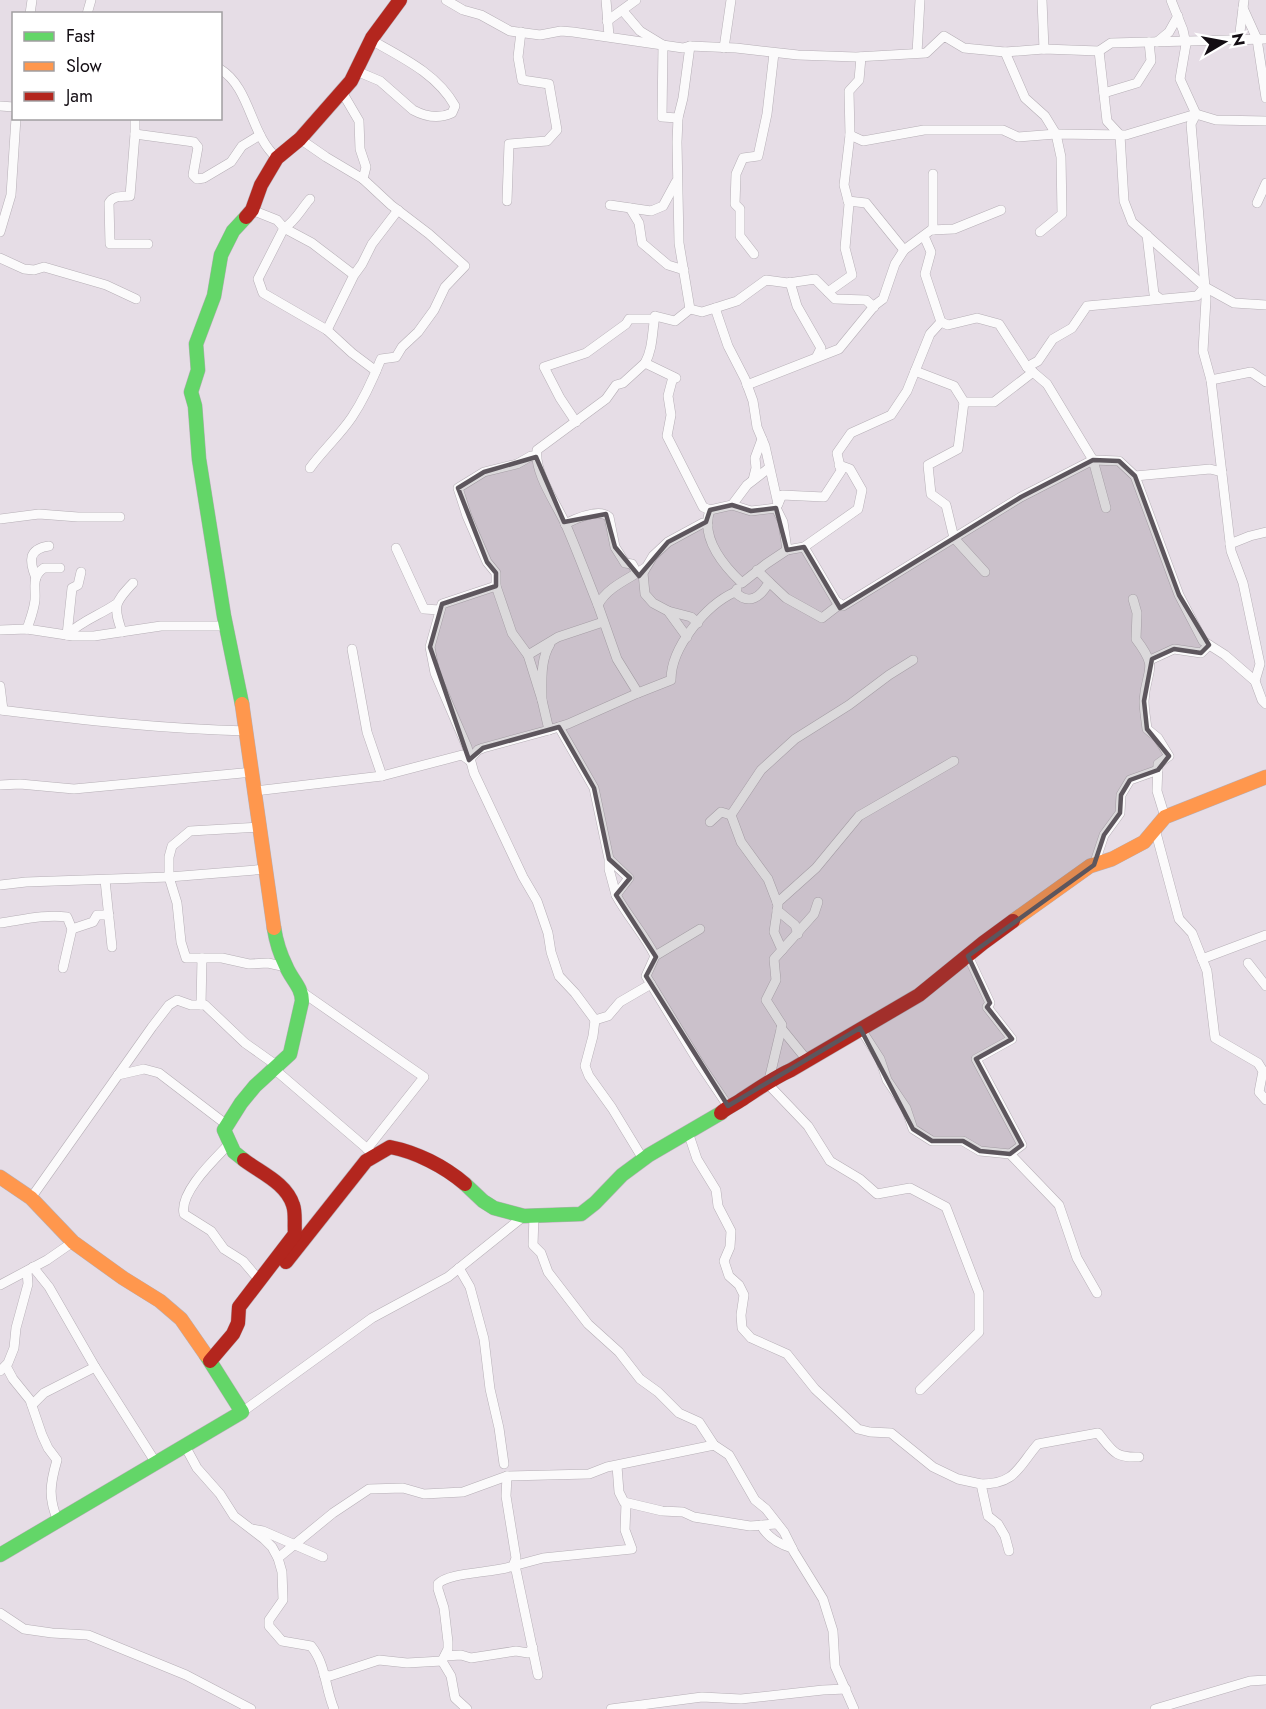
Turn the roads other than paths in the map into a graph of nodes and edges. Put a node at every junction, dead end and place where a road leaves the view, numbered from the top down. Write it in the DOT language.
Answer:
graph roads {
  1 [pos="400,0"];
  2 [pos="446,0"];
  3 [pos="606,0"];
  4 [pos="636,0"];
  5 [pos="730,0"];
  6 [pos="920,0"];
  7 [pos="1042,0"];
  8 [pos="1171,0"];
  9 [pos="1244,4"];
  10 [pos="623,11"];
  11 [pos="1178,16"];
  12 [pos="608,21"];
  13 [pos="521,32"];
  14 [pos="609,36"];
  15 [pos="1262,39"];
  16 [pos="371,40"];
  17 [pos="1239,40"];
  18 [pos="1185,41"];
  19 [pos="1153,42"];
  20 [pos="663,45"];
  21 [pos="690,46"];
  22 [pos="724,48"];
  23 [pos="1044,49"];
  24 [pos="1099,51"];
  25 [pos="1005,52"];
  26 [pos="774,53"];
  27 [pos="917,53"];
  28 [pos="861,57"];
  29 [pos="222,70"];
  30 [pos="354,70"];
  31 [pos="342,92"];
  32 [pos="1104,93"];
  33 [pos="1266,98"];
  34 [pos="1196,114"];
  35 [pos="678,118"];
  36 [pos="16,120"];
  37 [pos="135,120"];
  38 [pos="1266,121"];
  39 [pos="135,134"];
  40 [pos="1056,134"];
  41 [pos="260,135"];
  42 [pos="850,135"];
  43 [pos="1120,135"];
  44 [pos="300,139"];
  45 [pos="277,158"];
  46 [pos="933,174"];
  47 [pos="363,179"];
  48 [pos="678,179"];
  49 [pos="1266,183"];
  50 [pos="310,199"];
  51 [pos="507,201"];
  52 [pos="848,201"];
  53 [pos="1257,203"];
  54 [pos="610,205"];
  55 [pos="630,208"];
  56 [pos="252,210"];
  57 [pos="398,210"];
  58 [pos="1001,210"];
  59 [pos="284,228"];
  60 [pos="933,230"];
  61 [pos="0,232"];
  62 [pos="1040,232"];
  63 [pos="924,236"];
  64 [pos="1147,236"];
  65 [pos="148,244"];
  66 [pos="904,250"];
  67 [pos="754,254"];
  68 [pos="0,258"];
  69 [pos="684,270"];
  70 [pos="354,275"];
  71 [pos="790,282"];
  72 [pos="1205,287"];
  73 [pos="828,292"];
  74 [pos="136,298"];
  75 [pos="1159,298"];
  76 [pos="1266,305"];
  77 [pos="874,307"];
  78 [pos="715,308"];
  79 [pos="690,309"];
  80 [pos="654,319"];
  81 [pos="941,322"];
  82 [pos="327,330"];
  83 [pos="817,356"];
  84 [pos="645,363"];
  85 [pos="1030,370"];
  86 [pos="376,371"];
  87 [pos="915,371"];
  88 [pos="1210,380"];
  89 [pos="1266,382"];
  90 [pos="747,385"];
  91 [pos="964,402"];
  92 [pos="576,422"];
  93 [pos="762,439"];
  94 [pos="536,457"];
  95 [pos="1094,460"];
  96 [pos="839,465"];
  97 [pos="310,468"];
  98 [pos="769,468"];
  99 [pos="1222,472"];
  100 [pos="1135,476"];
  101 [pos="753,480"];
  102 [pos="732,505"];
  103 [pos="777,506"];
  104 [pos="1106,508"];
  105 [pos="710,510"];
  106 [pos="120,517"];
  107 [pos="0,519"];
  108 [pos="565,524"];
  109 [pos="708,525"];
  110 [pos="1266,532"];
  111 [pos="954,538"];
  112 [pos="1230,544"];
  113 [pos="49,546"];
  114 [pos="396,548"];
  115 [pos="804,548"];
  116 [pos="787,550"];
  117 [pos="60,568"];
  118 [pos="757,570"];
  119 [pos="641,571"];
  120 [pos="81,572"];
  121 [pos="984,572"];
  122 [pos="36,578"];
  123 [pos="769,582"];
  124 [pos="133,583"];
  125 [pos="742,583"];
  126 [pos="496,586"];
  127 [pos="735,592"];
  128 [pos="1133,599"];
  129 [pos="116,604"];
  130 [pos="840,604"];
  131 [pos="598,605"];
  132 [pos="440,610"];
  133 [pos="668,611"];
  134 [pos="603,622"];
  135 [pos="698,622"];
  136 [pos="226,626"];
  137 [pos="27,629"];
  138 [pos="0,630"];
  139 [pos="122,632"];
  140 [pos="67,635"];
  141 [pos="687,637"];
  142 [pos="551,642"];
  143 [pos="1209,645"];
  144 [pos="352,649"];
  145 [pos="528,655"];
  146 [pos="914,660"];
  147 [pos="1150,660"];
  148 [pos="1256,681"];
  149 [pos="0,686"];
  150 [pos="638,693"];
  151 [pos="542,700"];
  152 [pos="1266,704"];
  153 [pos="1,710"];
  154 [pos="559,727"];
  155 [pos="247,730"];
  156 [pos="549,730"];
  157 [pos="469,760"];
  158 [pos="954,761"];
  159 [pos="1158,770"];
  160 [pos="253,772"];
  161 [pos="382,776"];
  162 [pos="1266,777"];
  163 [pos="0,785"];
  164 [pos="270,790"];
  165 [pos="255,791"];
  166 [pos="731,815"];
  167 [pos="1164,817"];
  168 [pos="260,821"];
  169 [pos="710,822"];
  170 [pos="1155,828"];
  171 [pos="609,859"];
  172 [pos="1094,865"];
  173 [pos="267,869"];
  174 [pos="168,877"];
  175 [pos="105,880"];
  176 [pos="0,885"];
  177 [pos="616,895"];
  178 [pos="818,902"];
  179 [pos="777,906"];
  180 [pos="109,915"];
  181 [pos="0,923"];
  182 [pos="72,929"];
  183 [pos="700,929"];
  184 [pos="798,934"];
  185 [pos="1266,936"];
  186 [pos="112,947"];
  187 [pos="782,950"];
  188 [pos="655,956"];
  189 [pos="968,956"];
  190 [pos="202,958"];
  191 [pos="1202,958"];
  192 [pos="1248,963"];
  193 [pos="286,967"];
  194 [pos="63,968"];
  195 [pos="651,984"];
  196 [pos="1266,986"];
  197 [pos="302,992"];
  198 [pos="201,1005"];
  199 [pos="595,1020"];
  200 [pos="781,1028"];
  201 [pos="860,1028"];
  202 [pos="807,1060"];
  203 [pos="274,1066"];
  204 [pos="118,1075"];
  205 [pos="767,1081"];
  206 [pos="1266,1100"];
  207 [pos="728,1106"];
  208 [pos="227,1125"];
  209 [pos="688,1132"];
  210 [pos="230,1143"];
  211 [pos="371,1152"];
  212 [pos="1010,1154"];
  213 [pos="643,1159"];
  214 [pos="0,1176"];
  215 [pos="31,1198"];
  216 [pos="529,1216"];
  217 [pos="73,1242"];
  218 [pos="459,1268"];
  219 [pos="30,1269"];
  220 [pos="260,1281"];
  221 [pos="0,1285"];
  222 [pos="1097,1293"];
  223 [pos="238,1323"];
  224 [pos="210,1361"];
  225 [pos="95,1367"];
  226 [pos="3,1369"];
  227 [pos="920,1390"];
  228 [pos="32,1405"];
  229 [pos="242,1412"];
  230 [pos="714,1445"];
  231 [pos="185,1446"];
  232 [pos="1139,1457"];
  233 [pos="156,1463"];
  234 [pos="504,1464"];
  235 [pos="617,1466"];
  236 [pos="507,1476"];
  237 [pos="981,1484"];
  238 [pos="626,1503"];
  239 [pos="58,1521"];
  240 [pos="776,1524"];
  241 [pos="761,1525"];
  242 [pos="250,1528"];
  243 [pos="292,1544"];
  244 [pos="792,1548"];
  245 [pos="1009,1551"];
  246 [pos="0,1556"];
  247 [pos="323,1557"];
  248 [pos="278,1558"];
  249 [pos="513,1566"];
  250 [pos="0,1613"];
  251 [pos="533,1648"];
  252 [pos="444,1658"];
  253 [pos="538,1675"];
  254 [pos="327,1678"];
  255 [pos="1266,1680"];
  256 [pos="846,1689"];
  257 [pos="251,1709"];
  258 [pos="334,1709"];
  259 [pos="467,1709"];
  260 [pos="611,1709"];
  261 [pos="854,1709"];
  262 [pos="1155,1709"];
  1 -- 16 [label="street"];
  2 -- 13 [label="street"];
  3 -- 12 [label="street"];
  4 -- 10 [label="street"];
  5 -- 22 [label="street"];
  6 -- 27 [label="street"];
  7 -- 23 [label="street"];
  8 -- 11 [label="street"];
  9 -- 15 [label="street"];
  9 -- 17 [label="street"];
  10 -- 12 [label="street"];
  10 -- 20 [label="street"];
  11 -- 18 [label="street"];
  11 -- 19 [label="street"];
  12 -- 14 [label="street"];
  13 -- 14 [label="street"];
  13 -- 51 [label="street"];
  14 -- 20 [label="street"];
  15 -- 17 [label="street"];
  15 -- 33 [label="street"];
  16 -- 30 [label="street"];
  16 -- 30 [label="street"];
  17 -- 18 [label="street"];
  18 -- 19 [label="street"];
  18 -- 34 [label="street"];
  19 -- 24 [label="street"];
  19 -- 32 [label="street"];
  20 -- 21 [label="street"];
  20 -- 35 [label="street"];
  21 -- 22 [label="street"];
  21 -- 35 [label="street"];
  22 -- 26 [label="street"];
  23 -- 24 [label="street"];
  23 -- 25 [label="street"];
  24 -- 32 [label="street"];
  25 -- 27 [label="street"];
  25 -- 40 [label="street"];
  26 -- 28 [label="street"];
  26 -- 67 [label="street"];
  27 -- 28 [label="street"];
  28 -- 42 [label="street"];
  29 -- 41 [label="street"];
  30 -- 31 [label="street"];
  31 -- 44 [label="street"];
  31 -- 47 [label="street"];
  32 -- 43 [label="street"];
  34 -- 38 [label="street"];
  34 -- 43 [label="street"];
  34 -- 72 [label="street"];
  35 -- 48 [label="street"];
  36 -- 61 [label="street"];
  37 -- 39 [label="street"];
  39 -- 41 [label="street"];
  39 -- 65 [label="street"];
  40 -- 42 [label="street"];
  40 -- 43 [label="street"];
  40 -- 62 [label="street"];
  41 -- 45 [label="street"];
  42 -- 52 [label="street"];
  43 -- 64 [label="street"];
  44 -- 45 [label="street"];
  44 -- 47 [label="street"];
  45 -- 56 [label="street"];
  46 -- 60 [label="street"];
  47 -- 57 [label="street"];
  48 -- 55 [label="street"];
  48 -- 69 [label="street"];
  49 -- 53 [label="street"];
  50 -- 59 [label="street"];
  52 -- 66 [label="street"];
  52 -- 73 [label="street"];
  54 -- 55 [label="street"];
  55 -- 69 [label="street"];
  56 -- 59 [label="street"];
  56 -- 136 [label="street"];
  57 -- 70 [label="street"];
  57 -- 86 [label="street"];
  58 -- 60 [label="street"];
  59 -- 70 [label="street"];
  59 -- 82 [label="street"];
  60 -- 63 [label="street"];
  63 -- 66 [label="street"];
  63 -- 81 [label="street"];
  64 -- 72 [label="street"];
  64 -- 75 [label="street"];
  66 -- 77 [label="street"];
  68 -- 74 [label="street"];
  69 -- 79 [label="street"];
  70 -- 82 [label="street"];
  71 -- 73 [label="street"];
  71 -- 78 [label="street"];
  71 -- 83 [label="street"];
  72 -- 75 [label="street"];
  72 -- 76 [label="street"];
  72 -- 88 [label="street"];
  73 -- 77 [label="street"];
  75 -- 85 [label="street"];
  77 -- 83 [label="street"];
  78 -- 79 [label="street"];
  78 -- 90 [label="street"];
  79 -- 80 [label="street"];
  80 -- 84 [label="street"];
  80 -- 92 [label="street"];
  81 -- 85 [label="street"];
  81 -- 87 [label="street"];
  82 -- 86 [label="street"];
  83 -- 90 [label="street"];
  84 -- 92 [label="street"];
  84 -- 105 [label="street"];
  85 -- 91 [label="street"];
  85 -- 95 [label="street"];
  86 -- 97 [label="street"];
  87 -- 91 [label="street"];
  87 -- 96 [label="street"];
  88 -- 89 [label="street"];
  88 -- 99 [label="street"];
  90 -- 93 [label="street"];
  91 -- 111 [label="street"];
  92 -- 94 [label="street"];
  93 -- 98 [label="street"];
  93 -- 101 [label="street"];
  94 -- 108 [label="street"];
  94 -- 126 [label="street"];
  95 -- 100 [label="street"];
  95 -- 104 [label="street"];
  95 -- 111 [label="street"];
  96 -- 103 [label="street"];
  96 -- 115 [label="street"];
  98 -- 101 [label="street"];
  98 -- 103 [label="street"];
  99 -- 100 [label="street"];
  99 -- 112 [label="street"];
  100 -- 143 [label="street"];
  101 -- 102 [label="street"];
  102 -- 103 [label="street"];
  102 -- 105 [label="street"];
  103 -- 116 [label="street"];
  105 -- 109 [label="street"];
  106 -- 107 [label="street"];
  108 -- 119 [label="street"];
  108 -- 131 [label="street"];
  109 -- 119 [label="street"];
  109 -- 125 [label="street"];
  110 -- 112 [label="street"];
  111 -- 121 [label="street"];
  111 -- 130 [label="street"];
  112 -- 148 [label="street"];
  113 -- 122 [label="street"];
  114 -- 132 [label="street"];
  115 -- 116 [label="street"];
  115 -- 130 [label="street"];
  116 -- 118 [label="street"];
  117 -- 122 [label="street"];
  118 -- 123 [label="street"];
  118 -- 125 [label="street"];
  119 -- 131 [label="street"];
  119 -- 133 [label="street"];
  120 -- 140 [label="street"];
  122 -- 137 [label="street"];
  123 -- 127 [label="street"];
  123 -- 130 [label="street"];
  124 -- 129 [label="street"];
  125 -- 127 [label="street"];
  126 -- 132 [label="street"];
  126 -- 145 [label="street"];
  127 -- 135 [label="street"];
  128 -- 147 [label="street"];
  129 -- 139 [label="street"];
  129 -- 140 [label="street"];
  131 -- 134 [label="street"];
  132 -- 157 [label="street"];
  133 -- 135 [label="street"];
  133 -- 141 [label="street"];
  134 -- 142 [label="street"];
  134 -- 150 [label="street"];
  135 -- 141 [label="street"];
  136 -- 139 [label="street"];
  136 -- 155 [label="street"];
  137 -- 138 [label="street"];
  137 -- 140 [label="street"];
  139 -- 140 [label="street"];
  141 -- 150 [label="street"];
  142 -- 145 [label="street"];
  142 -- 151 [label="street"];
  143 -- 147 [label="street"];
  143 -- 148 [label="street"];
  144 -- 161 [label="street"];
  145 -- 151 [label="street"];
  146 -- 166 [label="street"];
  147 -- 159 [label="street"];
  148 -- 152 [label="street"];
  149 -- 153 [label="street"];
  150 -- 154 [label="street"];
  151 -- 156 [label="street"];
  153 -- 155 [label="street"];
  154 -- 156 [label="street"];
  154 -- 171 [label="street"];
  155 -- 160 [label="street"];
  156 -- 157 [label="street"];
  157 -- 161 [label="street"];
  157 -- 199 [label="street"];
  158 -- 179 [label="street"];
  159 -- 167 [label="street"];
  159 -- 172 [label="street"];
  160 -- 163 [label="street"];
  160 -- 165 [label="street"];
  161 -- 164 [label="street"];
  162 -- 167 [label="street"];
  164 -- 165 [label="street"];
  164 -- 168 [label="street"];
  165 -- 168 [label="street"];
  166 -- 169 [label="street"];
  166 -- 179 [label="street"];
  167 -- 170 [label="street"];
  168 -- 173 [label="street"];
  168 -- 174 [label="street"];
  170 -- 172 [label="street"];
  170 -- 191 [label="street"];
  171 -- 177 [label="street"];
  171 -- 177 [label="street"];
  172 -- 189 [label="street"];
  173 -- 174 [label="street"];
  173 -- 193 [label="street"];
  174 -- 175 [label="street"];
  174 -- 190 [label="street"];
  175 -- 176 [label="street"];
  175 -- 180 [label="street"];
  177 -- 188 [label="street"];
  178 -- 184 [label="street"];
  179 -- 184 [label="street"];
  179 -- 187 [label="street"];
  180 -- 182 [label="street"];
  180 -- 186 [label="street"];
  181 -- 182 [label="street"];
  182 -- 194 [label="street"];
  183 -- 188 [label="street"];
  184 -- 187 [label="street"];
  185 -- 191 [label="street"];
  187 -- 200 [label="street"];
  188 -- 195 [label="street"];
  189 -- 201 [label="street"];
  189 -- 212 [label="street"];
  190 -- 193 [label="street"];
  190 -- 198 [label="street"];
  191 -- 206 [label="street"];
  192 -- 196 [label="street"];
  193 -- 197 [label="street"];
  195 -- 199 [label="street"];
  195 -- 207 [label="street"];
  197 -- 203 [label="street"];
  197 -- 211 [label="street"];
  198 -- 203 [label="street"];
  198 -- 204 [label="street"];
  199 -- 213 [label="street"];
  200 -- 202 [label="street"];
  200 -- 205 [label="street"];
  201 -- 202 [label="street"];
  201 -- 212 [label="street"];
  202 -- 205 [label="street"];
  203 -- 208 [label="street"];
  203 -- 211 [label="street"];
  204 -- 208 [label="street"];
  204 -- 215 [label="street"];
  205 -- 207 [label="street"];
  205 -- 227 [label="street"];
  207 -- 209 [label="street"];
  208 -- 210 [label="street"];
  209 -- 213 [label="street"];
  209 -- 237 [label="street"];
  210 -- 220 [label="street"];
  210 -- 220 [label="street"];
  211 -- 216 [label="street"];
  211 -- 223 [label="street"];
  212 -- 222 [label="street"];
  213 -- 216 [label="street"];
  214 -- 215 [label="street"];
  215 -- 217 [label="street"];
  216 -- 218 [label="street"];
  216 -- 230 [label="street"];
  217 -- 219 [label="street"];
  217 -- 224 [label="street"];
  218 -- 229 [label="street"];
  218 -- 234 [label="street"];
  219 -- 221 [label="street"];
  219 -- 225 [label="street"];
  219 -- 226 [label="street"];
  220 -- 223 [label="street"];
  223 -- 224 [label="street"];
  224 -- 229 [label="street"];
  225 -- 228 [label="street"];
  225 -- 233 [label="street"];
  226 -- 228 [label="street"];
  228 -- 239 [label="street"];
  229 -- 231 [label="street"];
  230 -- 235 [label="street"];
  230 -- 240 [label="street"];
  231 -- 233 [label="street"];
  231 -- 242 [label="street"];
  232 -- 237 [label="street"];
  233 -- 239 [label="street"];
  235 -- 236 [label="street"];
  235 -- 238 [label="street"];
  236 -- 243 [label="street"];
  236 -- 249 [label="street"];
  237 -- 245 [label="street"];
  238 -- 241 [label="street"];
  238 -- 249 [label="street"];
  239 -- 246 [label="street"];
  240 -- 241 [label="street"];
  240 -- 244 [label="street"];
  241 -- 244 [label="street"];
  242 -- 243 [label="street"];
  242 -- 248 [label="street"];
  243 -- 247 [label="street"];
  243 -- 248 [label="street"];
  244 -- 256 [label="street"];
  248 -- 254 [label="street"];
  249 -- 251 [label="street"];
  249 -- 252 [label="street"];
  250 -- 257 [label="street"];
  251 -- 252 [label="street"];
  251 -- 253 [label="street"];
  252 -- 254 [label="street"];
  252 -- 259 [label="street"];
  254 -- 258 [label="street"];
  255 -- 262 [label="street"];
  256 -- 260 [label="street"];
  256 -- 261 [label="street"];
}
